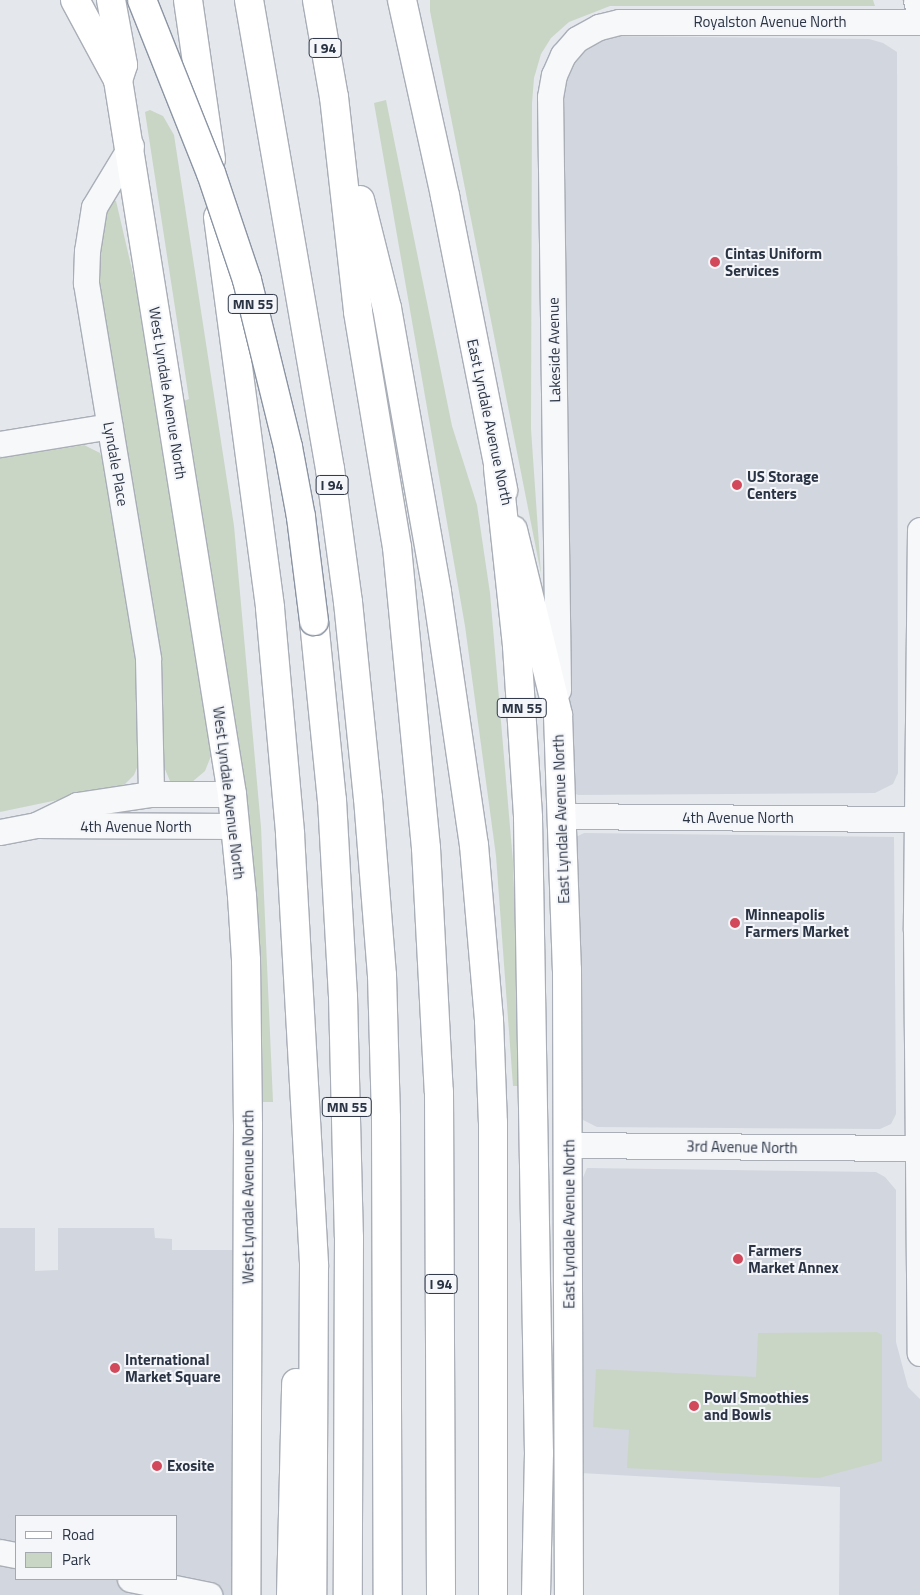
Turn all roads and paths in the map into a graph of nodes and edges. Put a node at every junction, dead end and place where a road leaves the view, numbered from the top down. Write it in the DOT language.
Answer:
graph roads {
  1 [pos="75,0"];
  2 [pos="111,0"];
  3 [pos="142,0"];
  4 [pos="188,0"];
  5 [pos="249,0"];
  6 [pos="317,0"];
  7 [pos="402,0"];
  8 [pos="916,0"];
  9 [pos="920,16"];
  10 [pos="619,22"];
  11 [pos="920,22"];
  12 [pos="118,80"];
  13 [pos="334,97"];
  14 [pos="131,146"];
  15 [pos="110,426"];
  16 [pos="0,444"];
  17 [pos="498,468"];
  18 [pos="920,530"];
  19 [pos="558,715"];
  20 [pos="151,794"];
  21 [pos="232,794"];
  22 [pos="560,816"];
  23 [pos="916,819"];
  24 [pos="36,825"];
  25 [pos="235,826"];
  26 [pos="0,832"];
  27 [pos="568,1145"];
  28 [pos="916,1148"];
  29 [pos="314,1266"];
  30 [pos="920,1353"];
  31 [pos="0,1552"];
  32 [pos="15,1555"];
  33 [pos="135,1580"];
  34 [pos="209,1595"];
  35 [pos="246,1595"];
  36 [pos="291,1595"];
  37 [pos="312,1595"];
  38 [pos="348,1595"];
  39 [pos="388,1595"];
  40 [pos="441,1595"];
  41 [pos="493,1595"];
  42 [pos="536,1595"];
  43 [pos="569,1595"];
  1 -- 12 [label="main road"];
  2 -- 12 [label="main road, West Lyndale Avenue North"];
  3 -- 38 [label="main road, MN 55, bridge"];
  4 -- 29 [label="main road"];
  5 -- 39 [label="main road, I 94"];
  6 -- 13 [label="main road, I 94"];
  7 -- 17 [label="main road, East Lyndale Avenue North"];
  8 -- 9 [label="street"];
  10 -- 11 [label="street, Royalston Avenue North"];
  10 -- 19 [label="street, Lakeside Avenue"];
  12 -- 14 [label="main road, West Lyndale Avenue North"];
  13 -- 40 [label="main road, I 94"];
  13 -- 41 [label="main road"];
  14 -- 15 [label="street, Lyndale Place"];
  14 -- 21 [label="main road, West Lyndale Avenue North"];
  15 -- 16 [label="street"];
  15 -- 20 [label="street, Lyndale Place"];
  17 -- 19 [label="main road, East Lyndale Avenue North"];
  17 -- 42 [label="main road, MN 55"];
  18 -- 23 [label="street"];
  19 -- 22 [label="main road, East Lyndale Avenue North"];
  20 -- 21 [label="street, 4th Avenue North"];
  20 -- 24 [label="street, 4th Avenue North"];
  21 -- 25 [label="main road, West Lyndale Avenue North"];
  22 -- 23 [label="street, 4th Avenue North"];
  22 -- 27 [label="main road, East Lyndale Avenue North"];
  23 -- 28 [label="street"];
  24 -- 25 [label="street, 4th Avenue North"];
  24 -- 26 [label="street, 4th Avenue North"];
  25 -- 35 [label="main road, West Lyndale Avenue North"];
  27 -- 28 [label="street, 3rd Avenue North"];
  27 -- 43 [label="main road, East Lyndale Avenue North"];
  28 -- 30 [label="street"];
  29 -- 36 [label="main road"];
  29 -- 37 [label="main road"];
  31 -- 32 [label="street"];
  33 -- 34 [label="street"];
}
